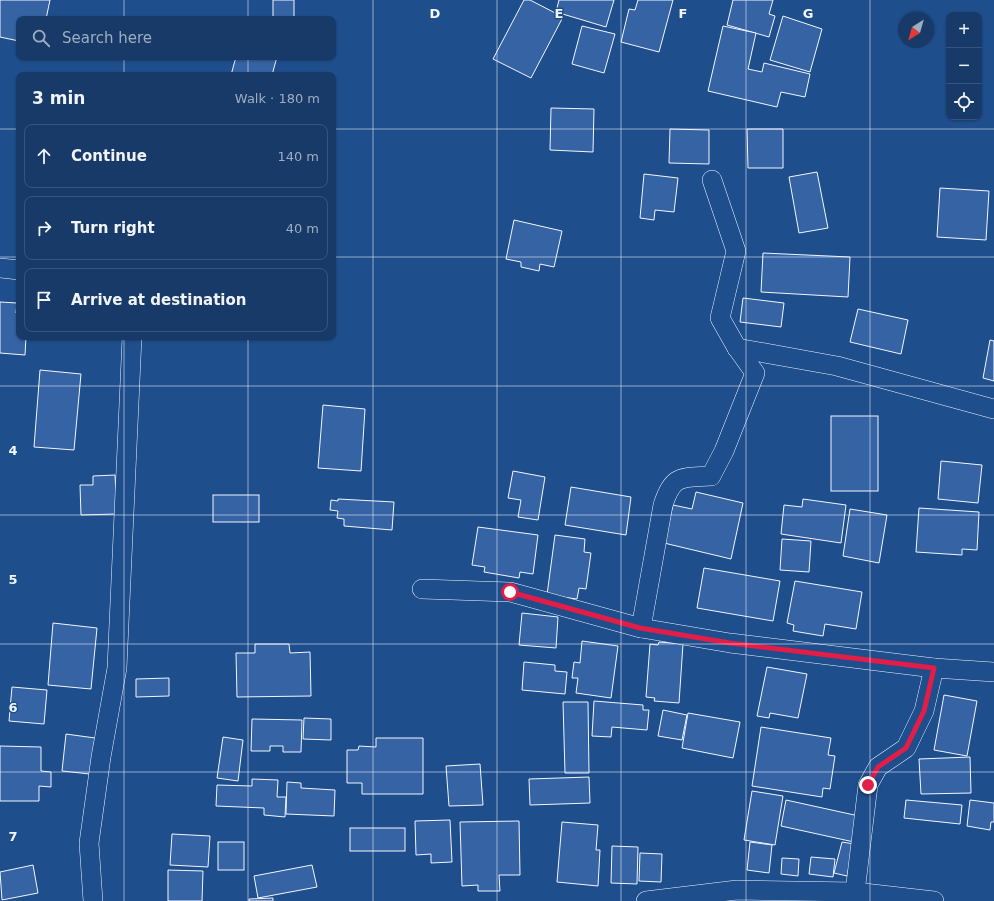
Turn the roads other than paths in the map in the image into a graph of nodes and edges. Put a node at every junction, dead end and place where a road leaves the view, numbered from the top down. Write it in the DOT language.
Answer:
graph roads {
  1 [pos="712,180"];
  2 [pos="0,268"];
  3 [pos="16,270"];
  4 [pos="132,340"];
  5 [pos="737,348"];
  6 [pos="994,409"];
  7 [pos="422,589"];
  8 [pos="640,628"];
  9 [pos="934,668"];
  10 [pos="994,672"];
  11 [pos="855,892"];
  12 [pos="93,901"];
  13 [pos="646,901"];
  14 [pos="934,901"];
  1 -- 5 [label="street"];
  2 -- 3 [label="street"];
  4 -- 12 [label="street"];
  5 -- 6 [label="street"];
  5 -- 8 [label="street"];
  7 -- 8 [label="street"];
  8 -- 9 [label="street"];
  9 -- 10 [label="street"];
  9 -- 11 [label="street"];
  11 -- 13 [label="street"];
  11 -- 14 [label="street"];
}
